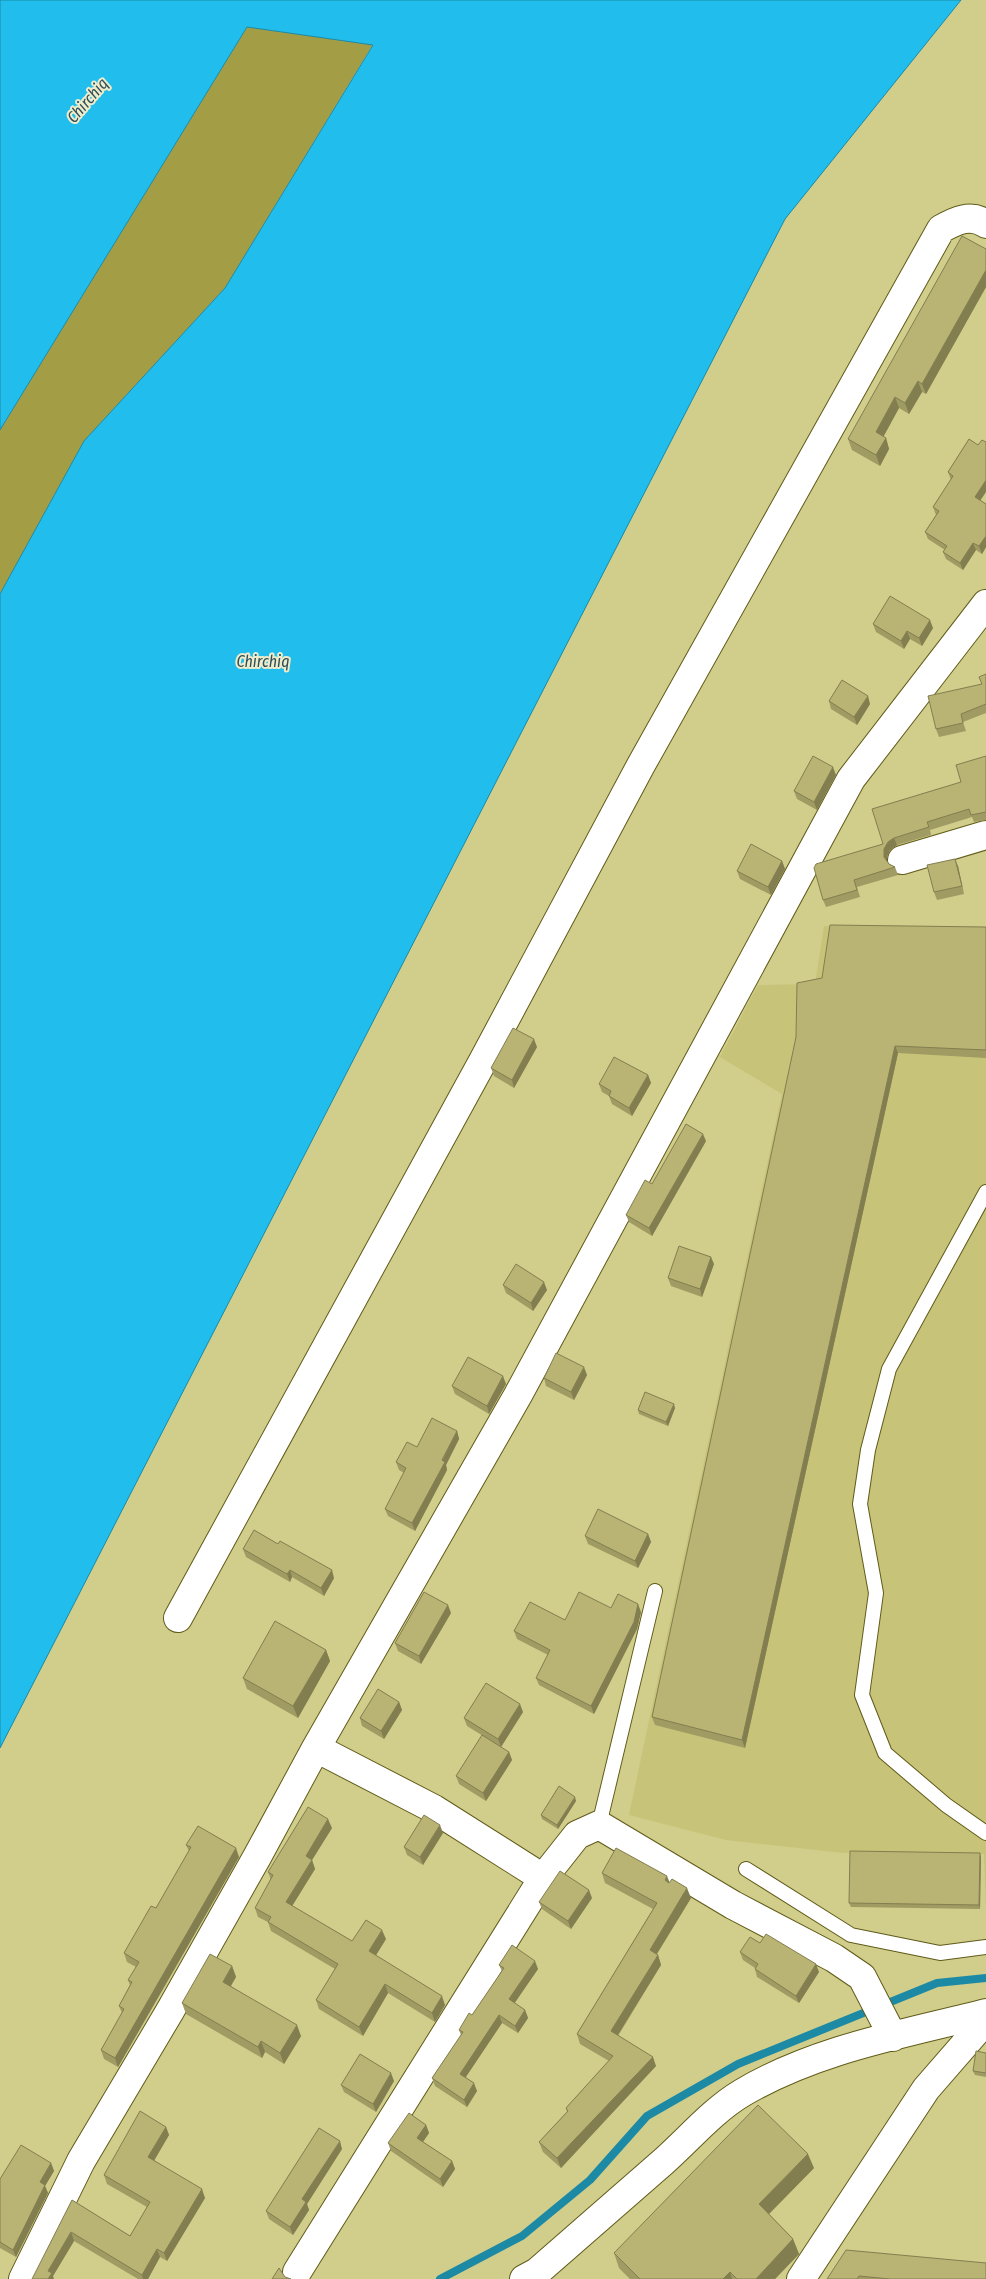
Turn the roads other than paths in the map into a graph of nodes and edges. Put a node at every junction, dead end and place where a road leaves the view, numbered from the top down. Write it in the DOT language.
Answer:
graph roads {
  1 [pos="986,224"];
  2 [pos="986,604"];
  3 [pos="986,835"];
  4 [pos="902,860"];
  5 [pos="986,1192"];
  6 [pos="654,1591"];
  7 [pos="178,1618"];
  8 [pos="316,1748"];
  9 [pos="599,1825"];
  10 [pos="986,1833"];
  11 [pos="746,1869"];
  12 [pos="543,1878"];
  13 [pos="986,1947"];
  14 [pos="986,2013"];
  15 [pos="986,2020"];
  16 [pos="893,2037"];
  17 [pos="297,2272"];
  18 [pos="23,2279"];
  19 [pos="524,2279"];
  20 [pos="801,2279"];
  1 -- 7 [label="street"];
  2 -- 8 [label="street"];
  3 -- 4 [label="street"];
  5 -- 10 [label="lane"];
  6 -- 9 [label="lane"];
  8 -- 12 [label="street"];
  8 -- 18 [label="street"];
  9 -- 12 [label="street"];
  9 -- 16 [label="street"];
  11 -- 13 [label="lane"];
  12 -- 17 [label="street"];
  14 -- 16 [label="street"];
  15 -- 20 [label="street"];
  16 -- 19 [label="street"];
}
